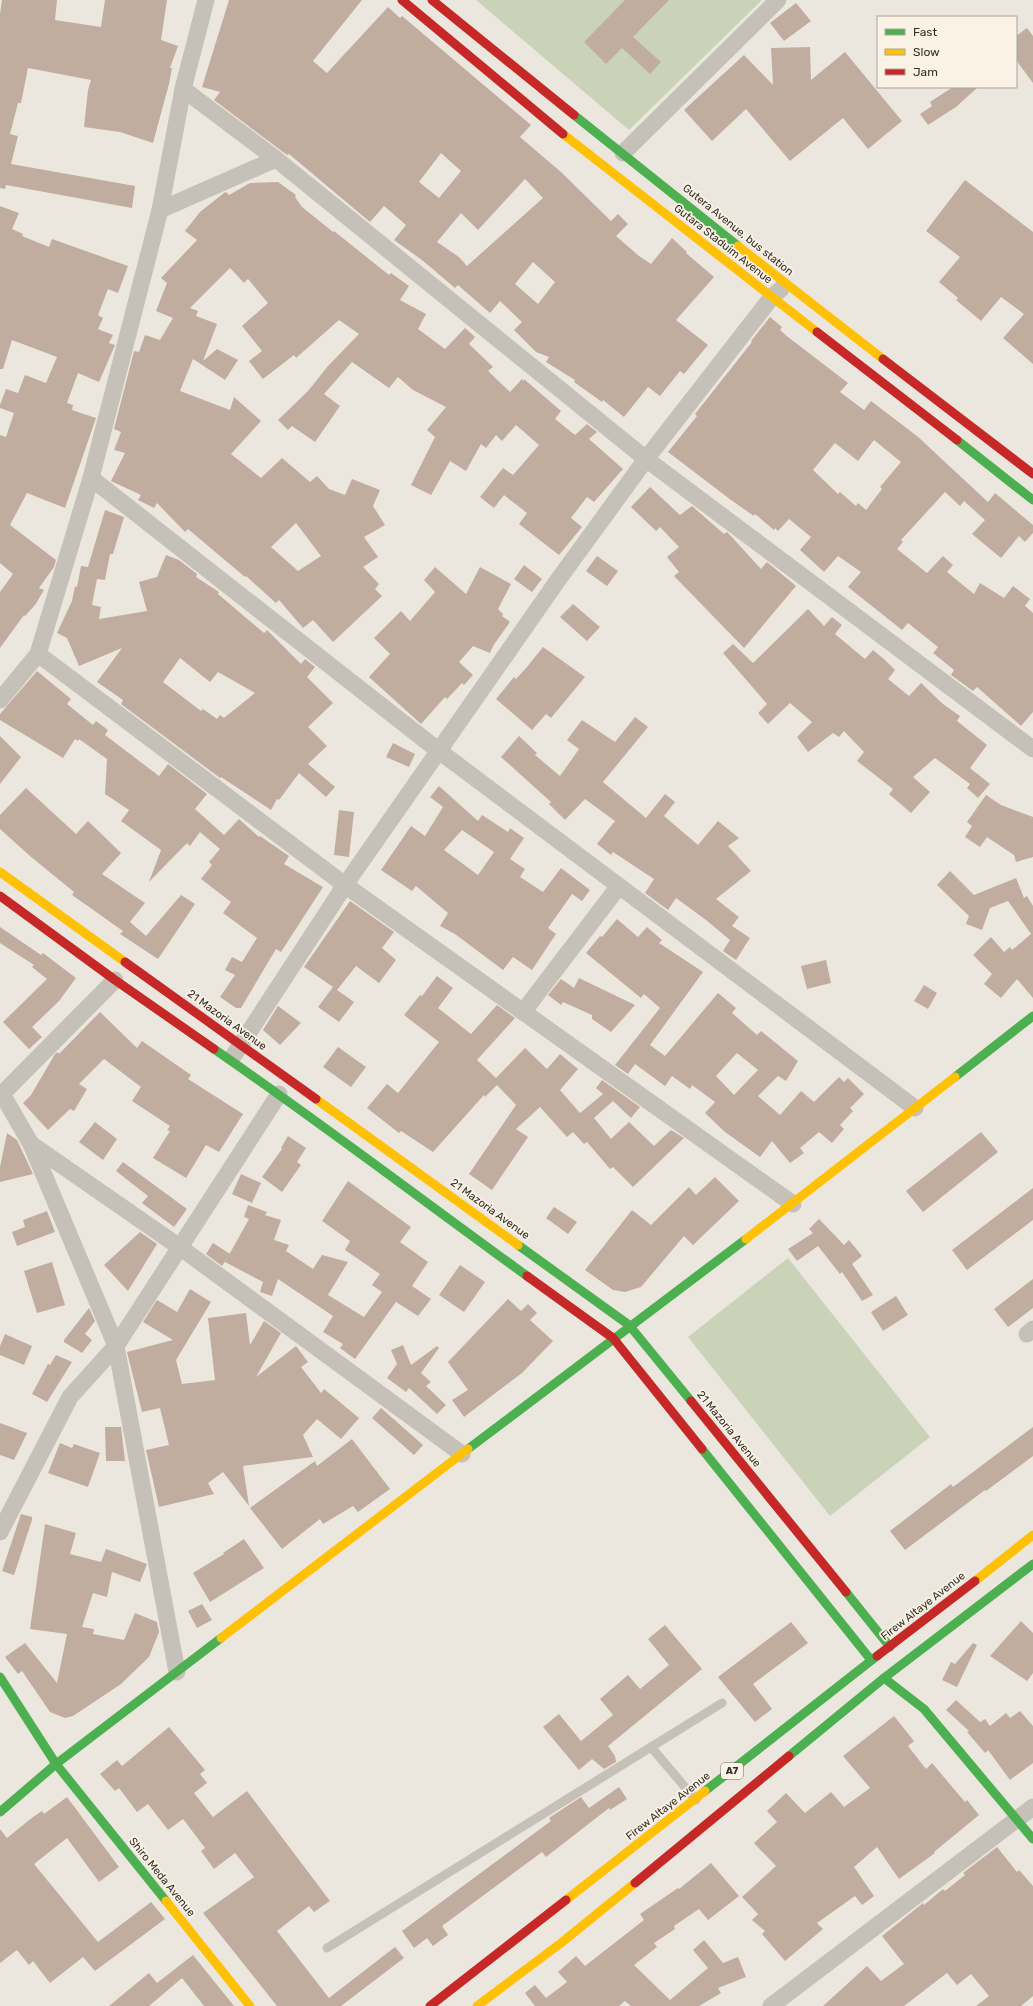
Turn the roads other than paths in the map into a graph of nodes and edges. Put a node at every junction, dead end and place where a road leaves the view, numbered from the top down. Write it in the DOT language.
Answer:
graph roads {
  1 [pos="206,0"];
  2 [pos="402,0"];
  3 [pos="432,0"];
  4 [pos="778,0"];
  5 [pos="183,89"];
  6 [pos="623,154"];
  7 [pos="276,159"];
  8 [pos="160,210"];
  9 [pos="786,284"];
  10 [pos="771,298"];
  11 [pos="646,459"];
  12 [pos="1033,474"];
  13 [pos="91,478"];
  14 [pos="1032,498"];
  15 [pos="38,654"];
  16 [pos="0,700"];
  17 [pos="1033,749"];
  18 [pos="439,751"];
  19 [pos="0,872"];
  20 [pos="345,885"];
  21 [pos="619,886"];
  22 [pos="0,896"];
  23 [pos="115,980"];
  24 [pos="523,1012"];
  25 [pos="1033,1016"];
  26 [pos="240,1044"];
  27 [pos="231,1060"];
  28 [pos="279,1094"];
  29 [pos="1,1095"];
  30 [pos="914,1108"];
  31 [pos="31,1144"];
  32 [pos="793,1204"];
  33 [pos="181,1248"];
  34 [pos="629,1325"];
  35 [pos="613,1338"];
  36 [pos="116,1346"];
  37 [pos="462,1454"];
  38 [pos="0,1532"];
  39 [pos="1033,1535"];
  40 [pos="1033,1564"];
  41 [pos="898,1660"];
  42 [pos="878,1669"];
  43 [pos="177,1672"];
  44 [pos="0,1677"];
  45 [pos="914,1691"];
  46 [pos="722,1703"];
  47 [pos="924,1709"];
  48 [pos="651,1747"];
  49 [pos="56,1764"];
  50 [pos="696,1800"];
  51 [pos="1033,1807"];
  52 [pos="0,1812"];
  53 [pos="714,1818"];
  54 [pos="1018,1820"];
  55 [pos="1033,1839"];
  56 [pos="327,1948"];
  57 [pos="250,2006"];
  58 [pos="430,2006"];
  59 [pos="477,2006"];
  60 [pos="771,2006"];
  1 -- 5 [label="street"];
  2 -- 10 [label="main road, Gutara Staduim Avenue"];
  3 -- 6 [label="main road, Gutera Avenue, bus station"];
  4 -- 6 [label="street"];
  5 -- 7 [label="street"];
  5 -- 8 [label="street"];
  6 -- 9 [label="main road, Gutera Avenue, bus station"];
  7 -- 8 [label="street"];
  7 -- 11 [label="street"];
  8 -- 13 [label="street"];
  9 -- 10 [label="street"];
  9 -- 12 [label="main road, Gutera Avenue, bus station"];
  10 -- 11 [label="street"];
  10 -- 14 [label="main road, Gutara Staduim Avenue"];
  11 -- 17 [label="street"];
  11 -- 18 [label="street"];
  13 -- 15 [label="street"];
  13 -- 18 [label="street"];
  15 -- 16 [label="street"];
  15 -- 20 [label="street"];
  18 -- 20 [label="street"];
  18 -- 21 [label="street"];
  19 -- 26 [label="main road, 21 Mazoria Avenue"];
  20 -- 24 [label="street"];
  20 -- 26 [label="street"];
  21 -- 24 [label="street"];
  21 -- 30 [label="street"];
  22 -- 23 [label="main road"];
  23 -- 27 [label="main road"];
  23 -- 29 [label="street"];
  24 -- 32 [label="street"];
  25 -- 30 [label="main road"];
  26 -- 27 [label="street"];
  26 -- 34 [label="main road, 21 Mazoria Avenue"];
  27 -- 28 [label="main road"];
  28 -- 33 [label="street"];
  28 -- 35 [label="main road"];
  29 -- 31 [label="street"];
  30 -- 32 [label="main road"];
  31 -- 33 [label="street"];
  31 -- 36 [label="street"];
  32 -- 34 [label="main road"];
  33 -- 36 [label="street"];
  33 -- 37 [label="street"];
  34 -- 35 [label="main road"];
  34 -- 41 [label="main road, 21 Mazoria Avenue"];
  35 -- 37 [label="main road"];
  35 -- 42 [label="main road"];
  36 -- 38 [label="street"];
  36 -- 43 [label="street"];
  37 -- 43 [label="main road"];
  39 -- 41 [label="main road, Firew Altaye Avenue / A7"];
  40 -- 41 [label="main road, Firew Altaye Avenue / A7"];
  41 -- 42 [label="main road, Firew Altaye Avenue / A7"];
  41 -- 42 [label="main road, Firew Altaye Avenue / A7"];
  42 -- 47 [label="main road"];
  42 -- 50 [label="main road, Firew Altaye Avenue / A7"];
  42 -- 53 [label="main road, Firew Altaye Avenue / A7"];
  43 -- 49 [label="main road"];
  44 -- 49 [label="main road, Shiro Meda Avenue"];
  45 -- 47 [label="main road"];
  46 -- 48 [label="lane"];
  47 -- 54 [label="main road"];
  48 -- 50 [label="lane"];
  48 -- 56 [label="lane"];
  49 -- 52 [label="main road"];
  49 -- 57 [label="main road, Shiro Meda Avenue"];
  50 -- 53 [label="main road"];
  50 -- 58 [label="main road, Firew Altaye Avenue / A7"];
  51 -- 54 [label="street"];
  53 -- 59 [label="main road, Firew Altaye Avenue / A7"];
  54 -- 55 [label="main road"];
  54 -- 60 [label="street"];
}
